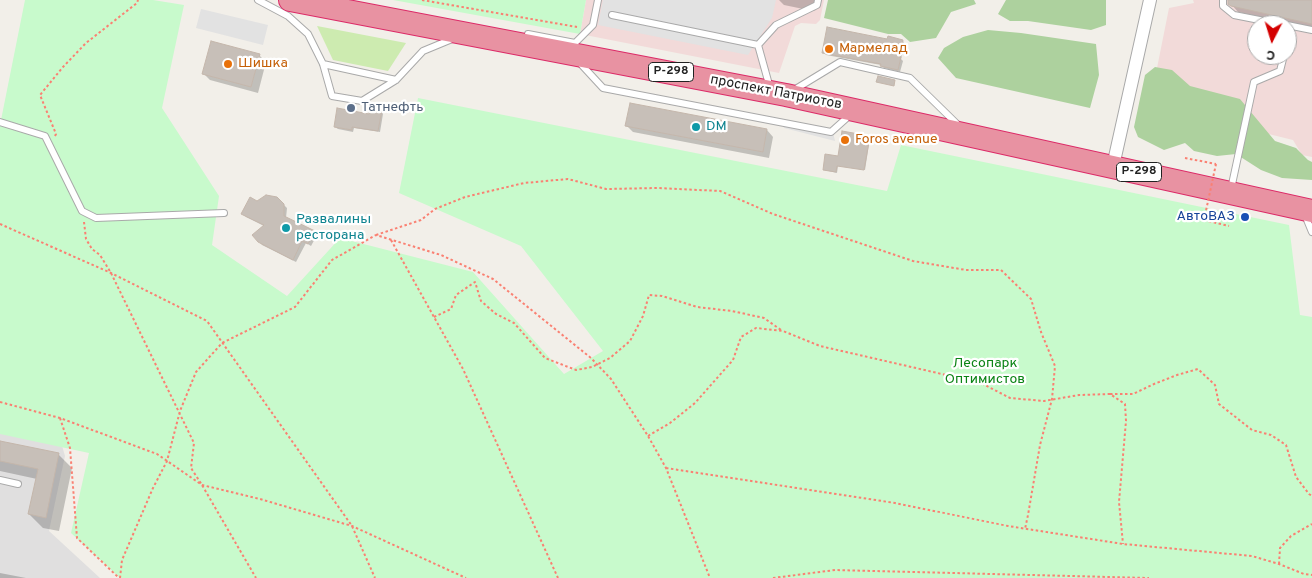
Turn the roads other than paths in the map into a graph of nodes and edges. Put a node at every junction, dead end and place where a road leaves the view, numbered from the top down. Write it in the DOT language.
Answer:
graph roads {
  1 [pos="258,0"];
  2 [pos="290,0"];
  3 [pos="598,0"];
  4 [pos="818,0"];
  5 [pos="1150,0"];
  6 [pos="1156,0"];
  7 [pos="1224,0"];
  8 [pos="612,15"];
  9 [pos="1247,17"];
  10 [pos="1297,27"];
  11 [pos="1312,30"];
  12 [pos="516,32"];
  13 [pos="476,33"];
  14 [pos="758,45"];
  15 [pos="571,53"];
  16 [pos="323,64"];
  17 [pos="1282,65"];
  18 [pos="396,80"];
  19 [pos="779,93"];
  20 [pos="856,109"];
  21 [pos="0,122"];
  22 [pos="966,133"];
  23 [pos="1113,166"];
  24 [pos="1230,193"];
  25 [pos="1308,210"];
  26 [pos="224,213"];
  27 [pos="1312,232"];
  28 [pos="0,480"];
  29 [pos="18,484"];
  1 -- 16 [label="lane"];
  2 -- 13 [label="highway, проспект Патриотов / Р-298"];
  3 -- 12 [label="lane"];
  4 -- 14 [label="lane"];
  5 -- 6 [label="lane"];
  5 -- 23 [label="street"];
  7 -- 9 [label="lane"];
  8 -- 14 [label="lane"];
  10 -- 11 [label="lane"];
  13 -- 15 [label="highway, проспект Патриотов / Р-298"];
  13 -- 18 [label="lane"];
  14 -- 19 [label="lane"];
  15 -- 19 [label="highway, проспект Патриотов / Р-298"];
  15 -- 20 [label="lane"];
  16 -- 18 [label="lane"];
  16 -- 18 [label="lane"];
  17 -- 24 [label="lane"];
  19 -- 20 [label="highway, проспект Патриотов / Р-298"];
  19 -- 22 [label="lane"];
  20 -- 22 [label="highway, проспект Патриотов / Р-298"];
  21 -- 26 [label="lane"];
  22 -- 23 [label="highway, проспект Патриотов / Р-298"];
  23 -- 24 [label="highway, проспект Патриотов / Р-298"];
  24 -- 25 [label="highway, проспект Патриотов / Р-298"];
  25 -- 27 [label="lane"];
  28 -- 29 [label="lane"];
}
